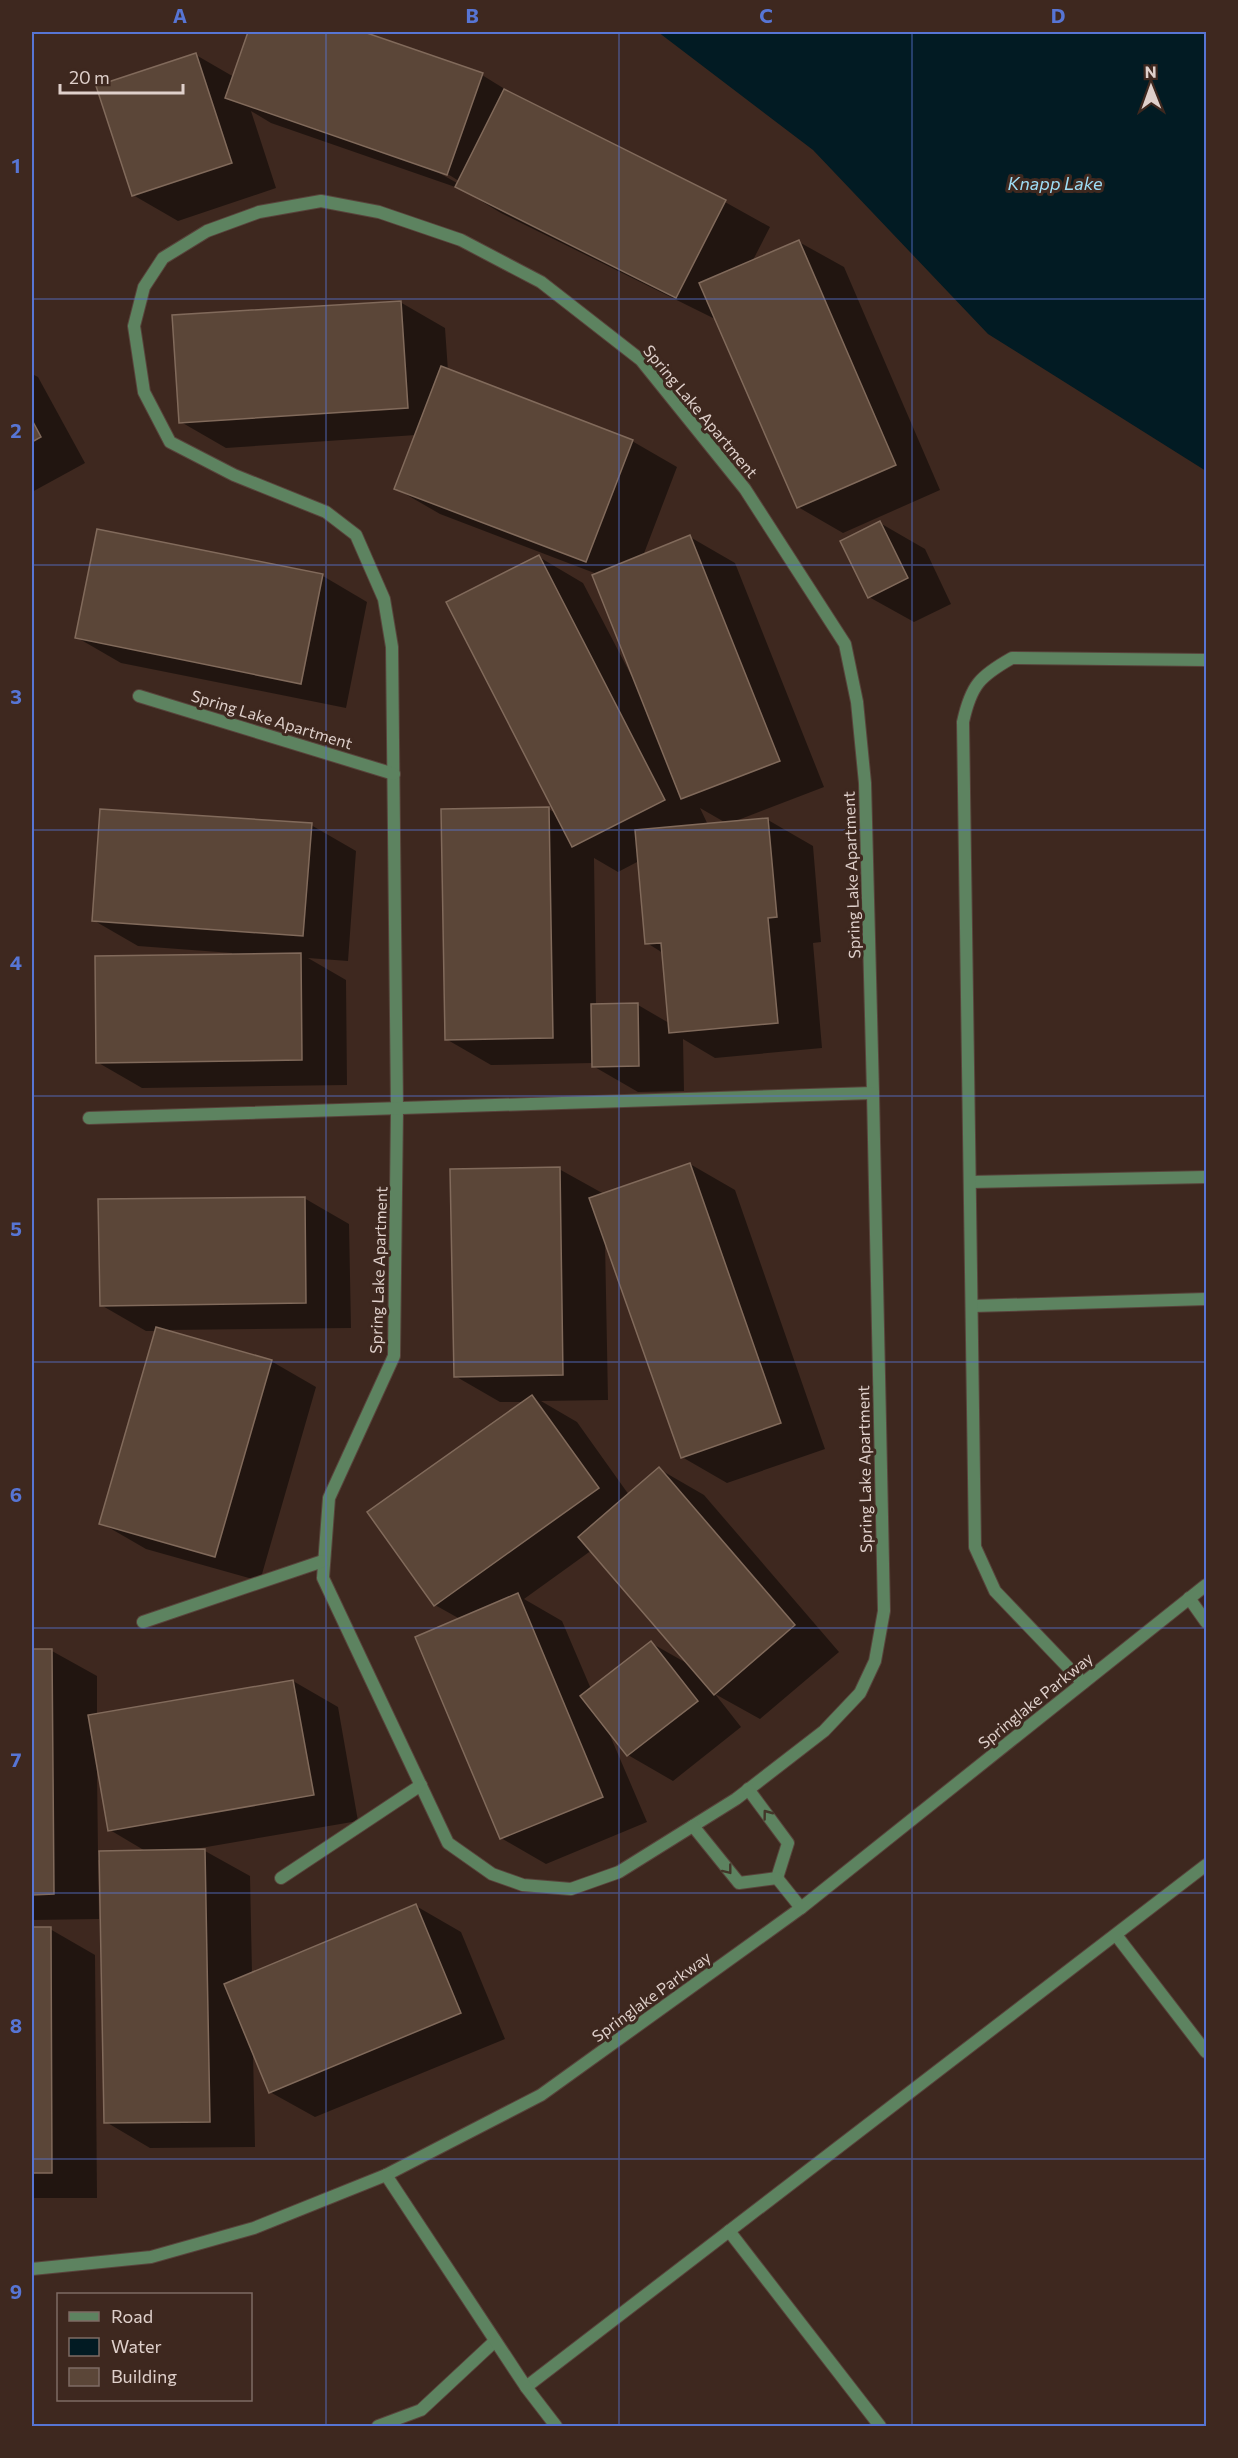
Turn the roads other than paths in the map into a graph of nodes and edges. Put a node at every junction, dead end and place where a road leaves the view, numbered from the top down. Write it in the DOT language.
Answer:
graph roads {
  1 [pos="1206,660"];
  2 [pos="140,696"];
  3 [pos="394,774"];
  4 [pos="873,1093"];
  5 [pos="398,1109"];
  6 [pos="89,1118"];
  7 [pos="1206,1177"];
  8 [pos="970,1182"];
  9 [pos="1206,1299"];
  10 [pos="972,1306"];
  11 [pos="323,1562"];
  12 [pos="1206,1585"];
  13 [pos="1189,1598"];
  14 [pos="143,1622"];
  15 [pos="1206,1622"];
  16 [pos="1083,1683"];
  17 [pos="421,1785"];
  18 [pos="748,1789"];
  19 [pos="693,1826"];
  20 [pos="1206,1865"];
  21 [pos="281,1878"];
  22 [pos="777,1878"];
  23 [pos="801,1908"];
  24 [pos="1116,1935"];
  25 [pos="1206,2052"];
  26 [pos="386,2175"];
  27 [pos="729,2231"];
  28 [pos="32,2269"];
  29 [pos="495,2341"];
  30 [pos="526,2387"];
  31 [pos="378,2427"];
  32 [pos="556,2427"];
  33 [pos="880,2427"];
  1 -- 8 [label="street"];
  2 -- 3 [label="street, Spring Lake Apartment"];
  3 -- 4 [label="street, Spring Lake Apartment"];
  3 -- 5 [label="street, Spring Lake Apartment"];
  4 -- 5 [label="street"];
  4 -- 18 [label="street, Spring Lake Apartment"];
  5 -- 6 [label="street"];
  5 -- 11 [label="street, Spring Lake Apartment"];
  7 -- 8 [label="street"];
  8 -- 10 [label="street"];
  9 -- 10 [label="street"];
  10 -- 16 [label="street"];
  11 -- 14 [label="street"];
  11 -- 17 [label="street, Spring Lake Apartment"];
  12 -- 13 [label="street, Springlake Parkway"];
  13 -- 15 [label="street"];
  13 -- 16 [label="street, Springlake Parkway"];
  16 -- 23 [label="street, Springlake Parkway"];
  17 -- 19 [label="street, Spring Lake Apartment"];
  17 -- 21 [label="street"];
  18 -- 19 [label="street, Spring Lake Apartment"];
  22 -- 18 [label="street, one-way"];
  19 -- 22 [label="street, one-way"];
  20 -- 24 [label="street"];
  22 -- 23 [label="street"];
  23 -- 26 [label="street, Springlake Parkway"];
  24 -- 25 [label="street"];
  24 -- 27 [label="street"];
  26 -- 28 [label="street, Springlake Parkway"];
  26 -- 29 [label="street"];
  27 -- 30 [label="street"];
  27 -- 33 [label="street"];
  29 -- 30 [label="street"];
  29 -- 31 [label="street"];
  30 -- 32 [label="street"];
}
